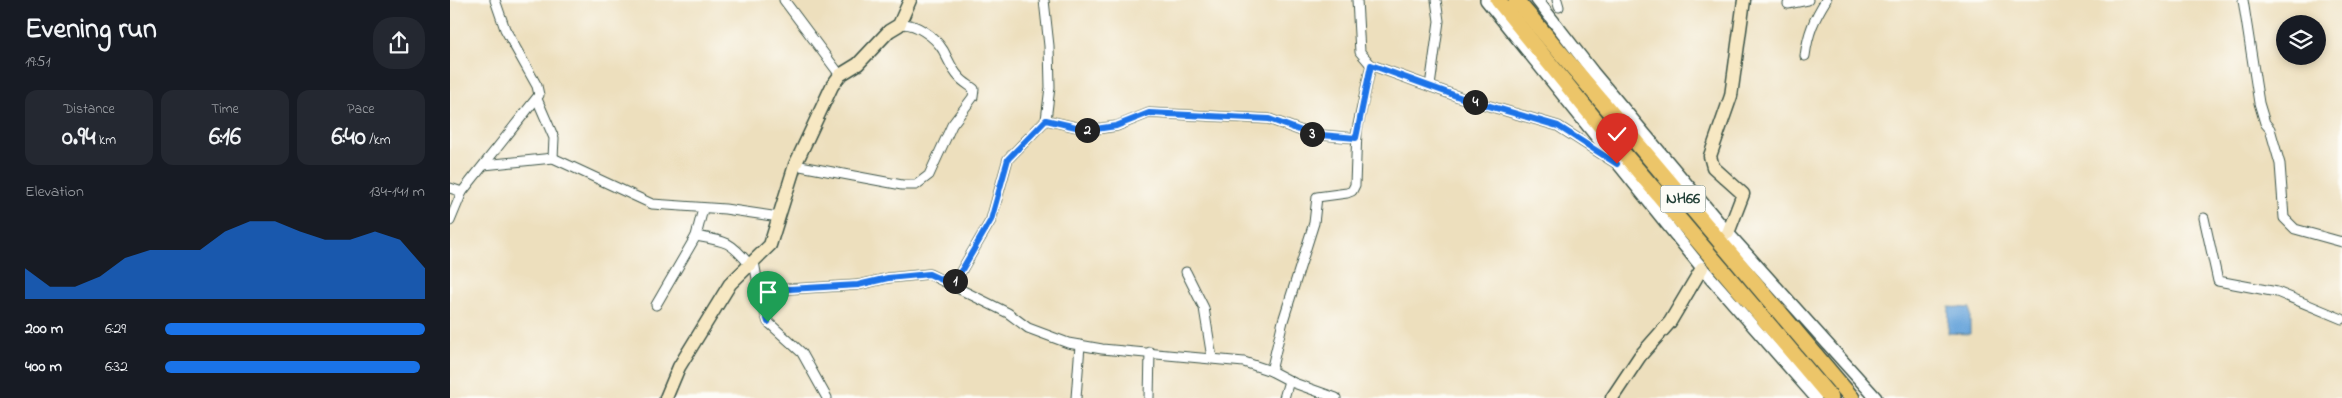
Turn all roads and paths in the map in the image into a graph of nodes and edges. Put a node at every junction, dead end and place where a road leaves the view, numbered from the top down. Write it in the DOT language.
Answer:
graph roads {
  1 [pos="495,0"];
  2 [pos="784,0"];
  3 [pos="910,0"];
  4 [pos="1044,0"];
  5 [pos="1357,0"];
  6 [pos="1436,0"];
  7 [pos="1486,0"];
  8 [pos="1498,0"];
  9 [pos="1516,0"];
  10 [pos="1537,0"];
  11 [pos="1744,0"];
  12 [pos="1808,0"];
  13 [pos="1826,0"];
  14 [pos="2243,0"];
  15 [pos="1788,4"];
  16 [pos="899,25"];
  17 [pos="1806,56"];
  18 [pos="1371,65"];
  19 [pos="840,75"];
  20 [pos="1430,86"];
  21 [pos="537,99"];
  22 [pos="1046,120"];
  23 [pos="1356,138"];
  24 [pos="554,158"];
  25 [pos="1617,164"];
  26 [pos="484,166"];
  27 [pos="795,166"];
  28 [pos="450,188"];
  29 [pos="462,192"];
  30 [pos="703,209"];
  31 [pos="778,217"];
  32 [pos="2204,218"];
  33 [pos="450,221"];
  34 [pos="1728,233"];
  35 [pos="696,236"];
  36 [pos="2342,242"];
  37 [pos="752,264"];
  38 [pos="1702,268"];
  39 [pos="1186,272"];
  40 [pos="953,285"];
  41 [pos="760,295"];
  42 [pos="656,304"];
  43 [pos="2342,319"];
  44 [pos="1080,345"];
  45 [pos="1150,352"];
  46 [pos="1212,358"];
  47 [pos="1271,371"];
  48 [pos="1289,381"];
  49 [pos="666,398"];
  50 [pos="827,398"];
  51 [pos="1076,398"];
  52 [pos="1150,398"];
  53 [pos="1284,398"];
  54 [pos="1336,398"];
  55 [pos="1612,398"];
  56 [pos="1816,398"];
  57 [pos="1831,398"];
  58 [pos="1852,398"];
  59 [pos="1876,398"];
  1 -- 21 [label="street"];
  2 -- 19 [label="street"];
  3 -- 16 [label="main road"];
  4 -- 22 [label="street"];
  5 -- 18 [label="street"];
  6 -- 20 [label="street"];
  7 -- 25 [label="street"];
  8 -- 57 [label="highway, NH66"];
  9 -- 58 [label="highway, NH66"];
  10 -- 34 [label="street"];
  11 -- 34 [label="main road"];
  12 -- 15 [label="street"];
  13 -- 17 [label="street"];
  14 -- 36 [label="street"];
  16 -- 19 [label="main road"];
  16 -- 27 [label="street"];
  18 -- 20 [label="street"];
  18 -- 23 [label="street"];
  19 -- 27 [label="main road"];
  20 -- 25 [label="street"];
  21 -- 24 [label="street"];
  21 -- 26 [label="street"];
  22 -- 23 [label="street"];
  22 -- 40 [label="street"];
  23 -- 47 [label="street"];
  24 -- 26 [label="street"];
  24 -- 30 [label="street"];
  25 -- 38 [label="street"];
  26 -- 29 [label="street"];
  27 -- 31 [label="main road"];
  28 -- 29 [label="street"];
  29 -- 33 [label="street"];
  30 -- 31 [label="street"];
  30 -- 35 [label="street"];
  31 -- 37 [label="main road"];
  32 -- 43 [label="street"];
  34 -- 59 [label="street"];
  35 -- 37 [label="street"];
  35 -- 42 [label="street"];
  37 -- 41 [label="street"];
  37 -- 49 [label="main road"];
  38 -- 55 [label="main road"];
  38 -- 56 [label="street"];
  39 -- 46 [label="street"];
  40 -- 41 [label="street"];
  40 -- 44 [label="street"];
  41 -- 50 [label="street"];
  44 -- 45 [label="street"];
  44 -- 51 [label="street"];
  45 -- 46 [label="street"];
  45 -- 52 [label="street"];
  46 -- 47 [label="street"];
  47 -- 48 [label="street"];
  48 -- 53 [label="street"];
  48 -- 54 [label="street"];
}
